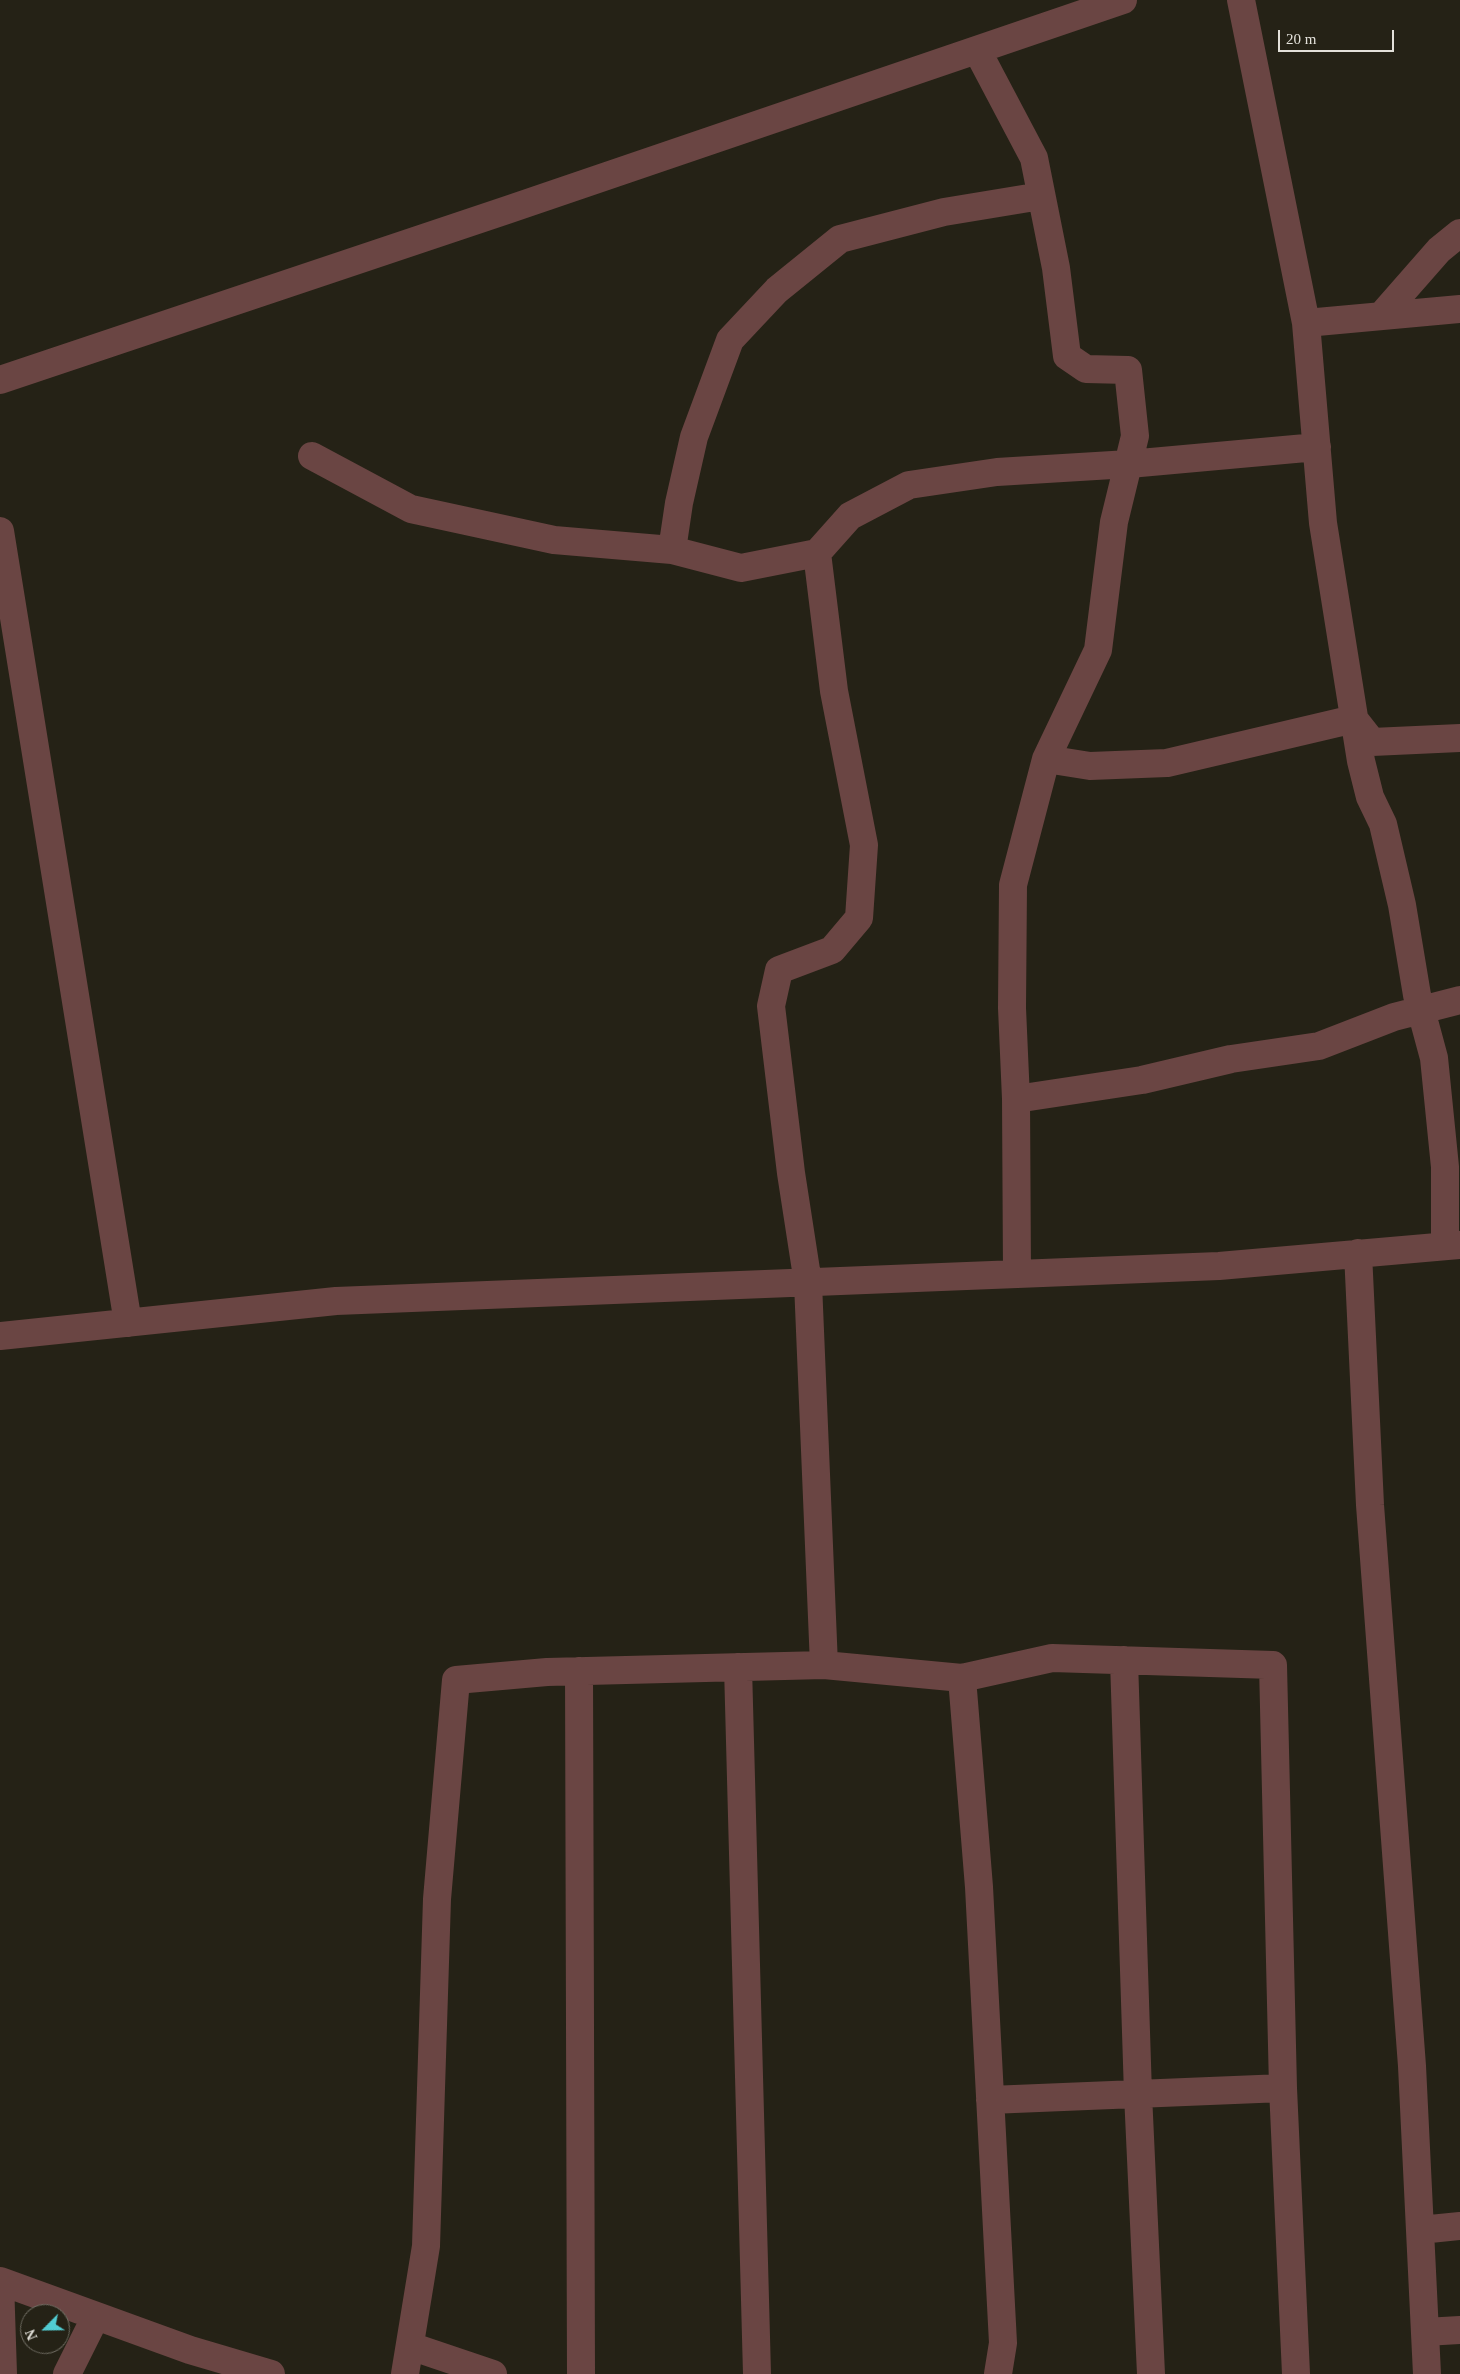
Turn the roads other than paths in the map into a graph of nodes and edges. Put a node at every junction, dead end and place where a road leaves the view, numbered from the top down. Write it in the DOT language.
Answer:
graph roads {
  1 [pos="1124,0"];
  2 [pos="1241,0"];
  3 [pos="977,50"];
  4 [pos="1041,196"];
  5 [pos="1460,233"];
  6 [pos="1460,309"];
  7 [pos="1382,314"];
  8 [pos="1306,323"];
  9 [pos="0,380"];
  10 [pos="1317,448"];
  11 [pos="312,456"];
  12 [pos="1128,464"];
  13 [pos="0,531"];
  14 [pos="672,550"];
  15 [pos="817,553"];
  16 [pos="1354,719"];
  17 [pos="1460,738"];
  18 [pos="1046,759"];
  19 [pos="1460,1000"];
  20 [pos="1421,1010"];
  21 [pos="1016,1099"];
  22 [pos="1453,1245"];
  23 [pos="1358,1253"];
  24 [pos="1017,1274"];
  25 [pos="808,1282"];
  26 [pos="128,1323"];
  27 [pos="0,1336"];
  28 [pos="1124,1660"];
  29 [pos="824,1664"];
  30 [pos="738,1667"];
  31 [pos="579,1671"];
  32 [pos="962,1678"];
  33 [pos="1283,2088"];
  34 [pos="1138,2094"];
  35 [pos="990,2100"];
  36 [pos="1460,2226"];
  37 [pos="1420,2230"];
  38 [pos="0,2281"];
  39 [pos="96,2316"];
  40 [pos="1460,2330"];
  41 [pos="1425,2332"];
  42 [pos="410,2346"];
  43 [pos="3,2374"];
  44 [pos="67,2374"];
  45 [pos="271,2374"];
  46 [pos="405,2374"];
  47 [pos="494,2374"];
  48 [pos="581,2374"];
  49 [pos="757,2374"];
  50 [pos="998,2374"];
  51 [pos="1151,2374"];
  52 [pos="1296,2374"];
  53 [pos="1427,2374"];
  1 -- 3 [label="street"];
  2 -- 8 [label="street"];
  3 -- 4 [label="street"];
  3 -- 9 [label="street"];
  4 -- 12 [label="street"];
  4 -- 14 [label="street"];
  5 -- 7 [label="street"];
  6 -- 7 [label="street"];
  7 -- 8 [label="street"];
  8 -- 10 [label="street"];
  10 -- 12 [label="street"];
  10 -- 16 [label="street"];
  11 -- 14 [label="street"];
  12 -- 15 [label="street"];
  12 -- 18 [label="street"];
  13 -- 26 [label="street"];
  14 -- 15 [label="street"];
  15 -- 25 [label="street"];
  16 -- 17 [label="street"];
  16 -- 18 [label="street"];
  16 -- 20 [label="street"];
  18 -- 21 [label="street"];
  19 -- 20 [label="street"];
  20 -- 21 [label="street"];
  20 -- 22 [label="street"];
  21 -- 24 [label="street"];
  22 -- 23 [label="street"];
  23 -- 24 [label="street"];
  23 -- 37 [label="street"];
  24 -- 25 [label="street"];
  25 -- 26 [label="street"];
  25 -- 29 [label="street"];
  26 -- 27 [label="street"];
  28 -- 32 [label="street"];
  28 -- 33 [label="street"];
  28 -- 34 [label="street"];
  29 -- 30 [label="street"];
  29 -- 32 [label="street"];
  30 -- 31 [label="street"];
  30 -- 49 [label="street"];
  31 -- 42 [label="street"];
  31 -- 48 [label="street"];
  32 -- 35 [label="street"];
  33 -- 34 [label="street"];
  33 -- 52 [label="street"];
  34 -- 35 [label="street"];
  34 -- 51 [label="street"];
  35 -- 50 [label="street"];
  36 -- 37 [label="street"];
  37 -- 41 [label="street"];
  38 -- 39 [label="street"];
  38 -- 43 [label="street"];
  39 -- 44 [label="street"];
  39 -- 45 [label="street"];
  40 -- 41 [label="street"];
  41 -- 53 [label="street"];
  42 -- 46 [label="street"];
  42 -- 47 [label="street"];
}
